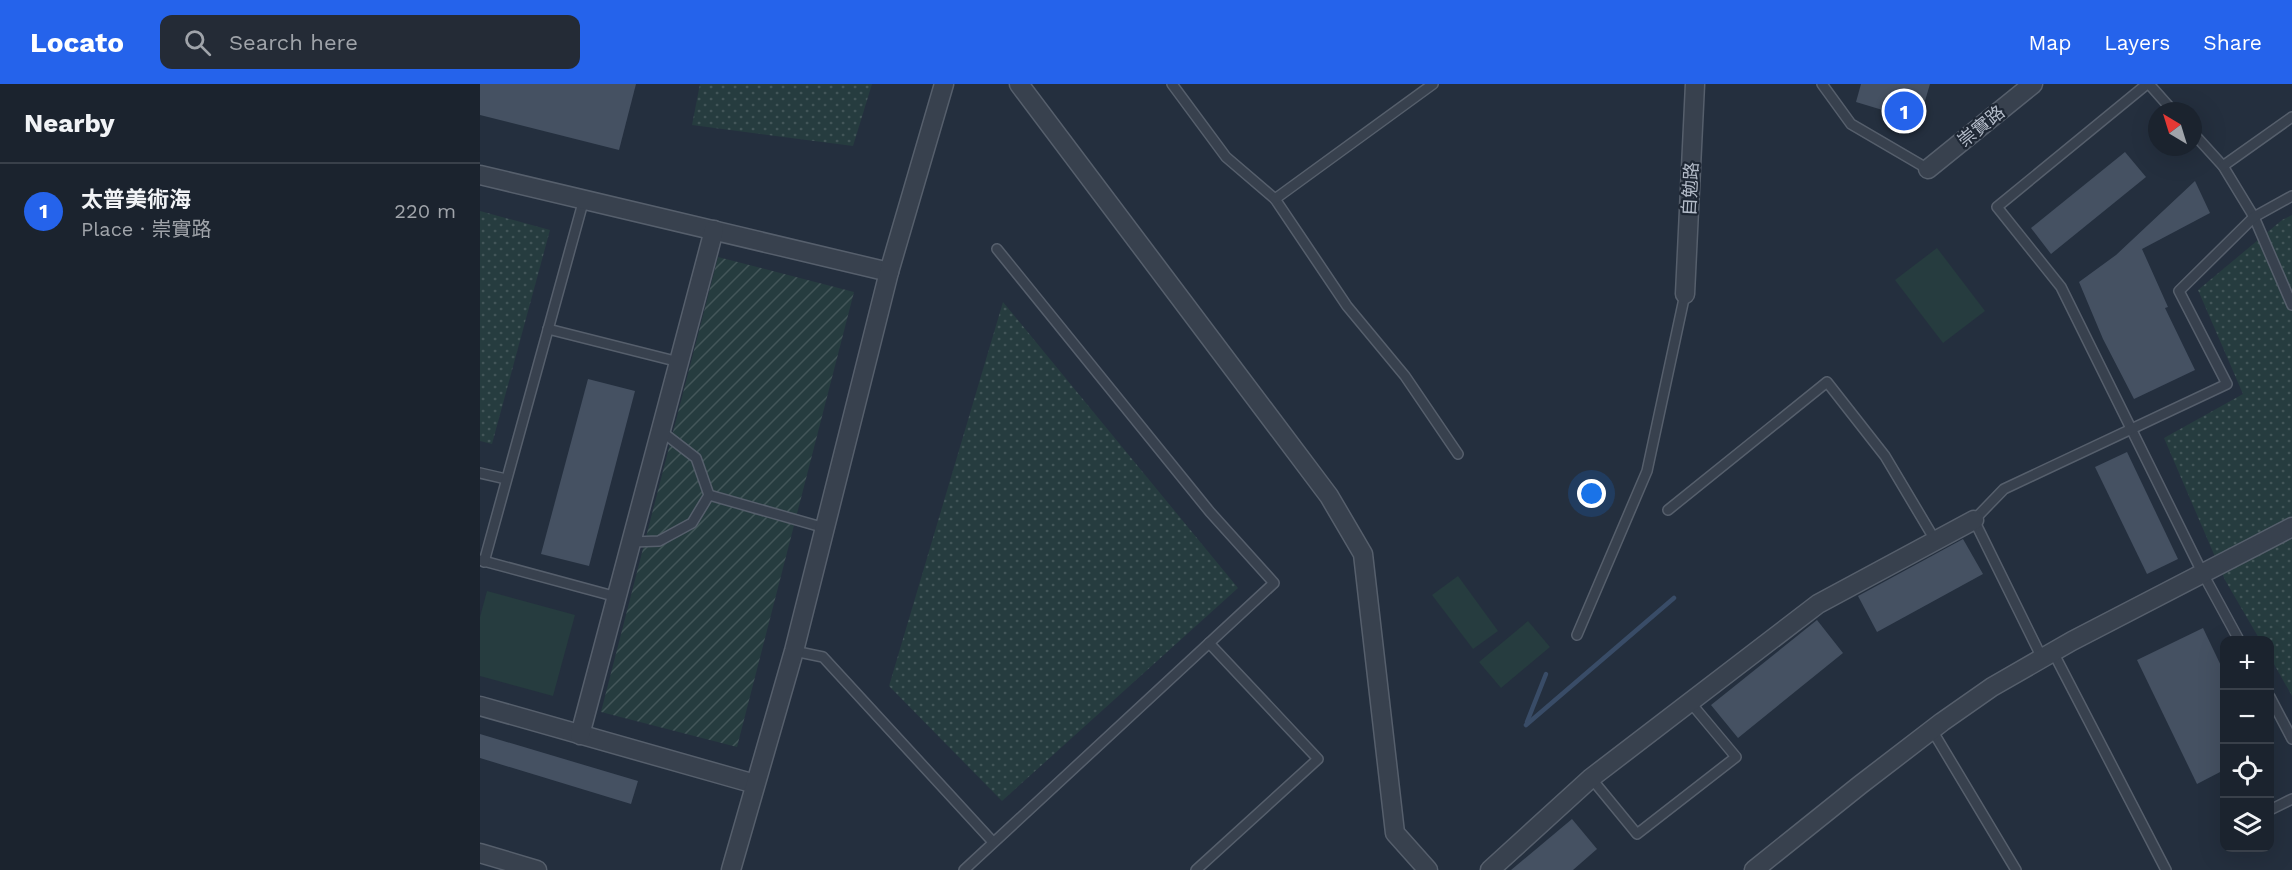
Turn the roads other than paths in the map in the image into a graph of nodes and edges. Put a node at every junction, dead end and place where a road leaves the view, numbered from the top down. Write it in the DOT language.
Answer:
graph roads {
  1 [pos="944,84"];
  2 [pos="1018,84"];
  3 [pos="1172,84"];
  4 [pos="1433,84"];
  5 [pos="1695,84"];
  6 [pos="1822,84"];
  7 [pos="2033,84"];
  8 [pos="2148,84"];
  9 [pos="2165,102"];
  10 [pos="2292,117"];
  11 [pos="2202,143"];
  12 [pos="2223,166"];
  13 [pos="1928,168"];
  14 [pos="480,175"];
  15 [pos="2292,196"];
  16 [pos="584,199"];
  17 [pos="1275,199"];
  18 [pos="2254,217"];
  19 [pos="714,230"];
  20 [pos="997,249"];
  21 [pos="889,272"];
  22 [pos="1685,294"];
  23 [pos="2292,305"];
  24 [pos="548,329"];
  25 [pos="679,362"];
  26 [pos="2131,429"];
  27 [pos="661,431"];
  28 [pos="1458,454"];
  29 [pos="480,473"];
  30 [pos="506,480"];
  31 [pos="709,495"];
  32 [pos="1668,510"];
  33 [pos="1974,520"];
  34 [pos="2292,527"];
  35 [pos="825,528"];
  36 [pos="1935,540"];
  37 [pos="632,542"];
  38 [pos="482,561"];
  39 [pos="2202,572"];
  40 [pos="617,597"];
  41 [pos="1577,636"];
  42 [pos="2237,636"];
  43 [pos="1209,643"];
  44 [pos="794,651"];
  45 [pos="2048,655"];
  46 [pos="1690,702"];
  47 [pos="2274,705"];
  48 [pos="480,706"];
  49 [pos="1932,730"];
  50 [pos="580,735"];
  51 [pos="2292,739"];
  52 [pos="1591,778"];
  53 [pos="754,784"];
  54 [pos="2292,799"];
  55 [pos="2274,808"];
  56 [pos="993,843"];
  57 [pos="480,853"];
  58 [pos="537,870"];
  59 [pos="731,870"];
  60 [pos="964,870"];
  61 [pos="1196,870"];
  62 [pos="1428,870"];
  63 [pos="1490,870"];
  64 [pos="1754,870"];
  65 [pos="2016,870"];
  66 [pos="2166,870"];
  1 -- 21 [label="street"];
  2 -- 62 [label="street"];
  3 -- 17 [label="lane"];
  4 -- 17 [label="lane"];
  5 -- 22 [label="street, 自勉路"];
  6 -- 13 [label="lane"];
  7 -- 13 [label="street, 崇實路"];
  8 -- 9 [label="lane"];
  8 -- 26 [label="lane"];
  10 -- 12 [label="lane"];
  11 -- 12 [label="lane"];
  12 -- 18 [label="lane"];
  14 -- 16 [label="street"];
  15 -- 18 [label="lane"];
  16 -- 19 [label="street"];
  16 -- 24 [label="lane"];
  17 -- 28 [label="lane"];
  18 -- 23 [label="lane"];
  18 -- 26 [label="lane"];
  19 -- 21 [label="street"];
  19 -- 25 [label="street"];
  20 -- 43 [label="lane"];
  21 -- 35 [label="street"];
  22 -- 41 [label="lane"];
  24 -- 25 [label="lane"];
  24 -- 30 [label="lane"];
  25 -- 27 [label="street"];
  26 -- 33 [label="lane"];
  26 -- 39 [label="lane"];
  27 -- 31 [label="lane"];
  27 -- 37 [label="street"];
  29 -- 30 [label="lane"];
  30 -- 38 [label="lane"];
  31 -- 35 [label="lane"];
  31 -- 37 [label="lane"];
  32 -- 36 [label="lane"];
  33 -- 36 [label="street"];
  33 -- 45 [label="lane"];
  34 -- 39 [label="street"];
  35 -- 44 [label="street"];
  36 -- 46 [label="street"];
  37 -- 40 [label="street"];
  38 -- 40 [label="lane"];
  39 -- 42 [label="lane"];
  39 -- 45 [label="street"];
  40 -- 50 [label="street"];
  43 -- 56 [label="lane"];
  43 -- 61 [label="lane"];
  44 -- 53 [label="street"];
  44 -- 56 [label="lane"];
  45 -- 49 [label="street"];
  45 -- 66 [label="lane"];
  46 -- 52 [label="street"];
  46 -- 52 [label="lane"];
  47 -- 51 [label="lane"];
  48 -- 50 [label="street"];
  49 -- 64 [label="street"];
  49 -- 65 [label="lane"];
  50 -- 53 [label="street"];
  52 -- 63 [label="street"];
  53 -- 59 [label="street"];
  54 -- 55 [label="lane"];
  56 -- 60 [label="lane"];
  57 -- 58 [label="street"];
}
